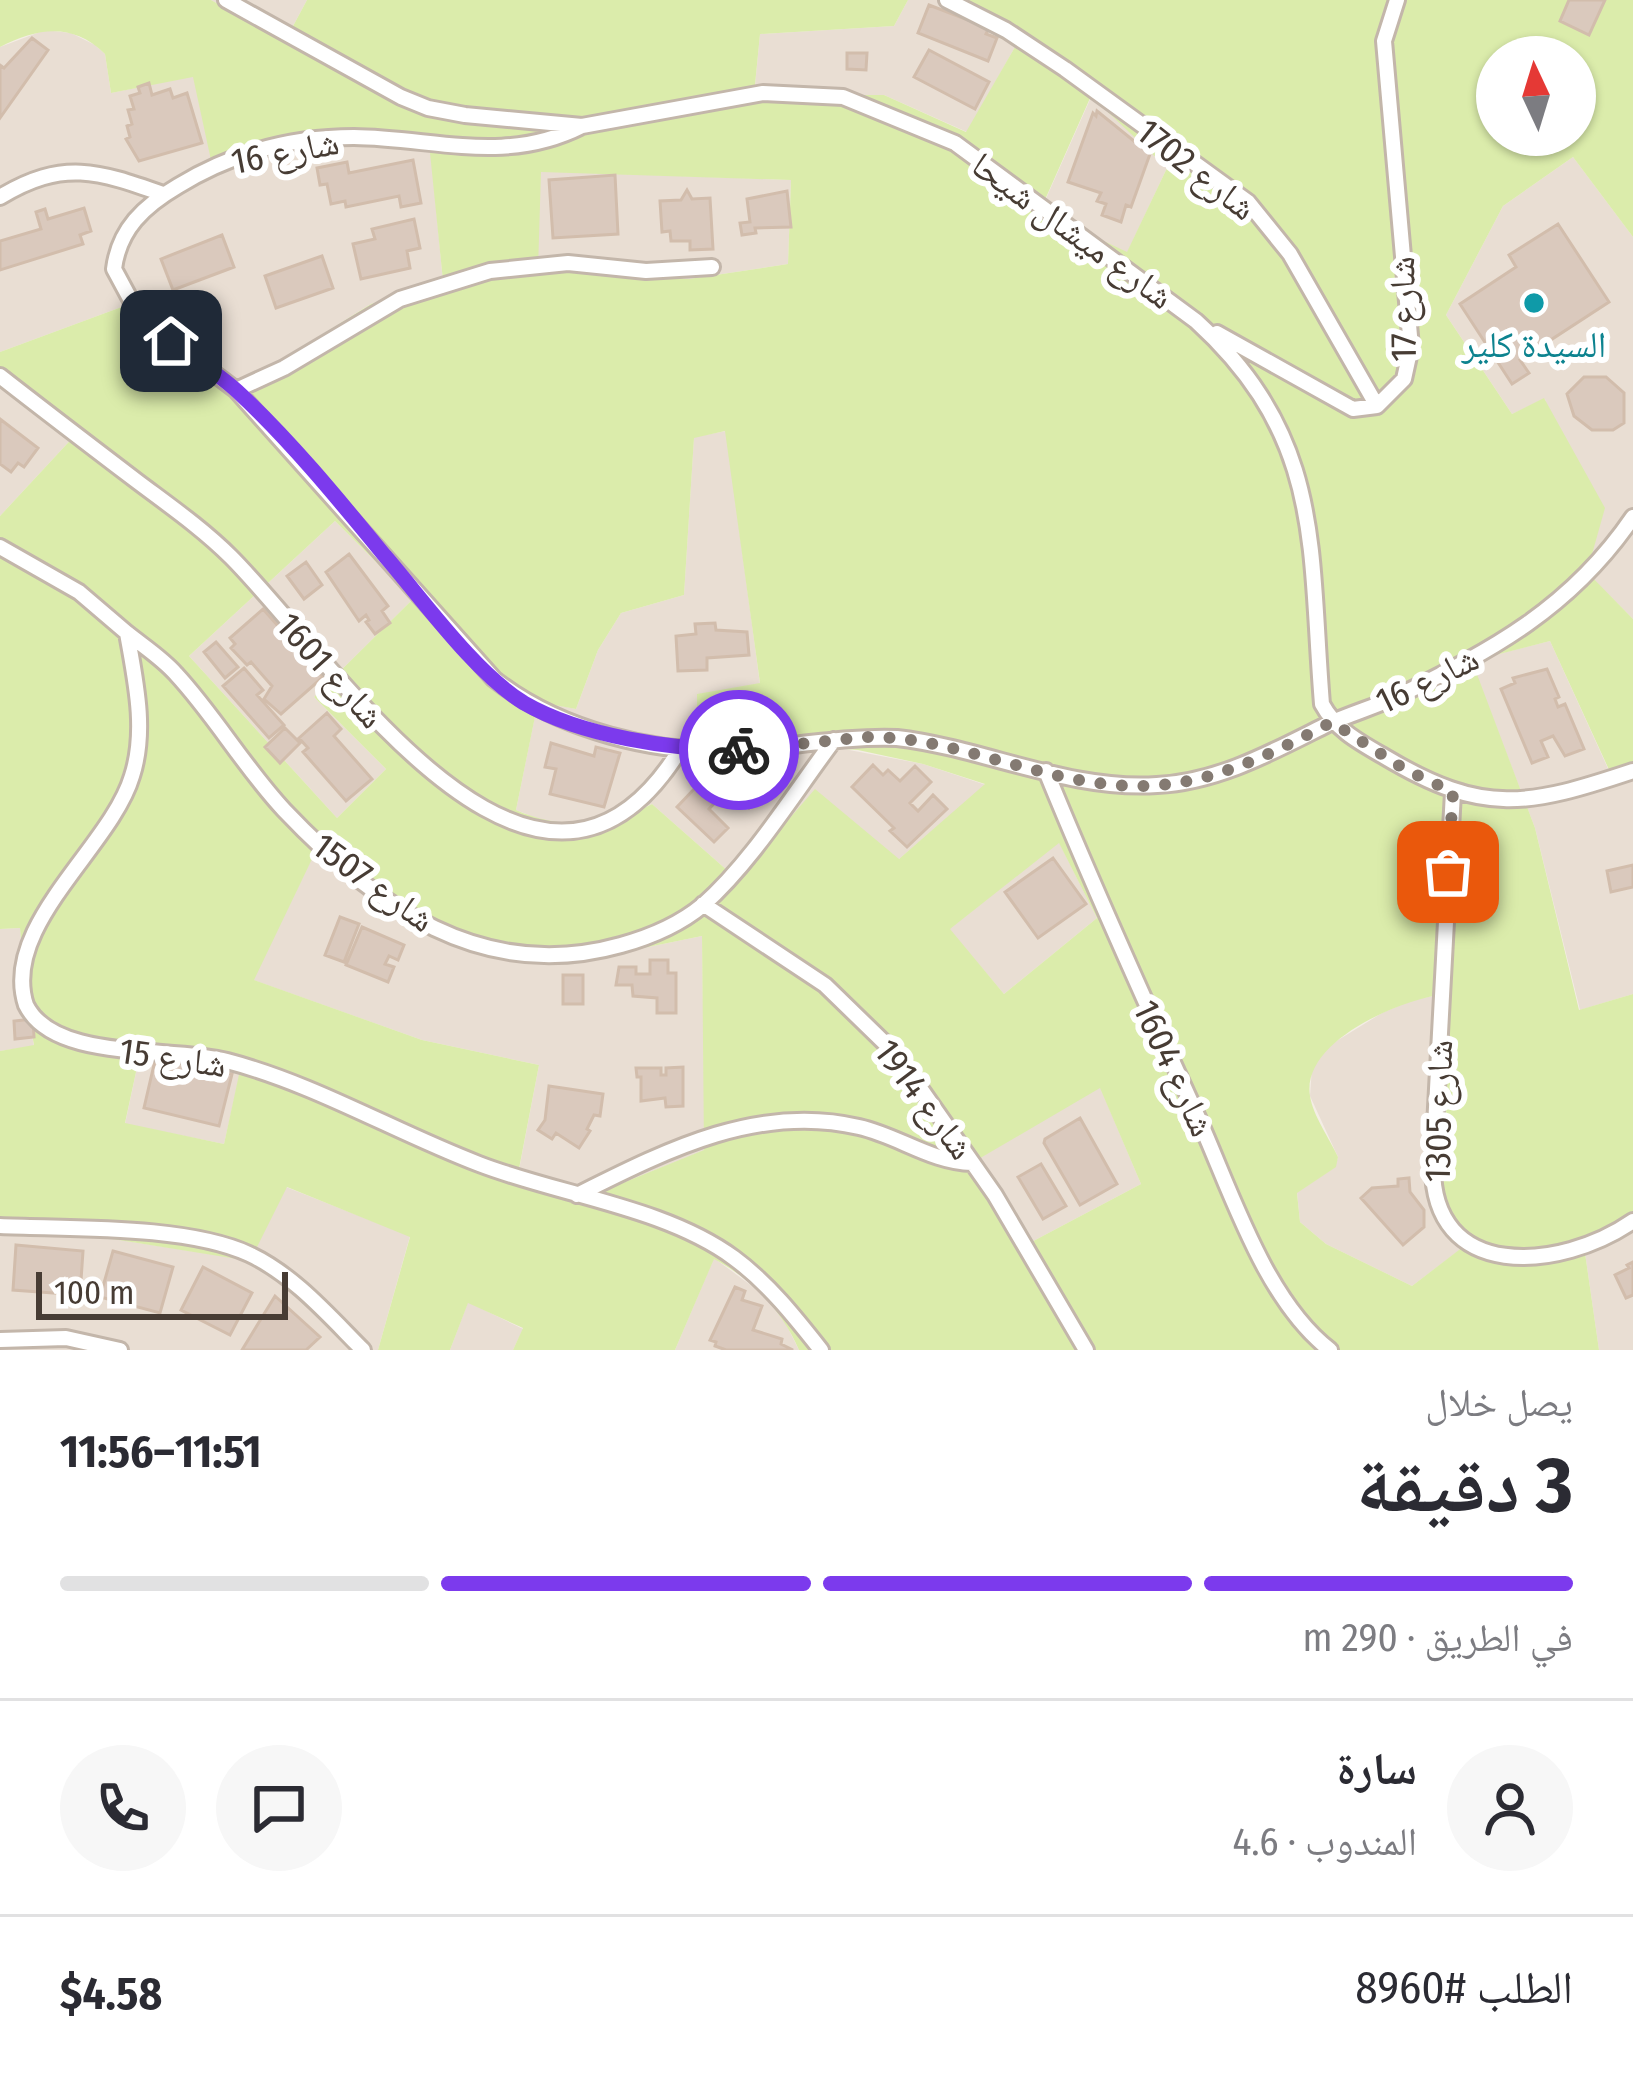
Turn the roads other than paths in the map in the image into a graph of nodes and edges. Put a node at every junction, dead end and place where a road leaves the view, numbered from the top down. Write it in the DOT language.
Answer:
graph roads {
  1 [pos="226,0"];
  2 [pos="947,0"];
  3 [pos="1396,0"];
  4 [pos="581,126"];
  5 [pos="164,194"];
  6 [pos="0,197"];
  7 [pos="712,267"];
  8 [pos="1196,321"];
  9 [pos="0,376"];
  10 [pos="236,390"];
  11 [pos="1377,406"];
  12 [pos="1633,517"];
  13 [pos="0,547"];
  14 [pos="127,633"];
  15 [pos="1332,722"];
  16 [pos="834,740"];
  17 [pos="681,748"];
  18 [pos="1046,771"];
  19 [pos="1633,771"];
  20 [pos="1453,792"];
  21 [pos="703,904"];
  22 [pos="972,1163"];
  23 [pos="577,1195"];
  24 [pos="1633,1221"];
  25 [pos="0,1226"];
  26 [pos="0,1340"];
  27 [pos="120,1350"];
  28 [pos="363,1350"];
  29 [pos="821,1350"];
  30 [pos="1086,1350"];
  31 [pos="1330,1350"];
  1 -- 4 [label="street, شارع ميشال شيحا"];
  2 -- 11 [label="street, شارع 1702"];
  3 -- 11 [label="street, شارع 17"];
  4 -- 5 [label="street, شارع 16"];
  4 -- 8 [label="street, شارع ميشال شيحا"];
  5 -- 6 [label="street"];
  5 -- 10 [label="street, شارع 16"];
  7 -- 10 [label="street"];
  8 -- 11 [label="street, شارع 17"];
  8 -- 15 [label="street, شارع ميشال شيحا"];
  9 -- 17 [label="street, شارع 1601"];
  10 -- 17 [label="street, شارع 16"];
  12 -- 15 [label="street, شارع 16"];
  13 -- 14 [label="street"];
  14 -- 21 [label="street, شارع 1507"];
  14 -- 23 [label="street, شارع 15"];
  15 -- 18 [label="street, شارع 16"];
  15 -- 20 [label="street"];
  16 -- 17 [label="street, شارع 16"];
  16 -- 18 [label="street, شارع 16"];
  16 -- 21 [label="street, شارع 1507"];
  18 -- 31 [label="street, شارع 1604"];
  19 -- 20 [label="street"];
  20 -- 24 [label="street, شارع 1305"];
  21 -- 22 [label="street, شارع 1914"];
  22 -- 23 [label="street"];
  22 -- 30 [label="street, شارع 1914"];
  23 -- 29 [label="street, شارع 15"];
  25 -- 28 [label="street"];
  26 -- 27 [label="street"];
}
